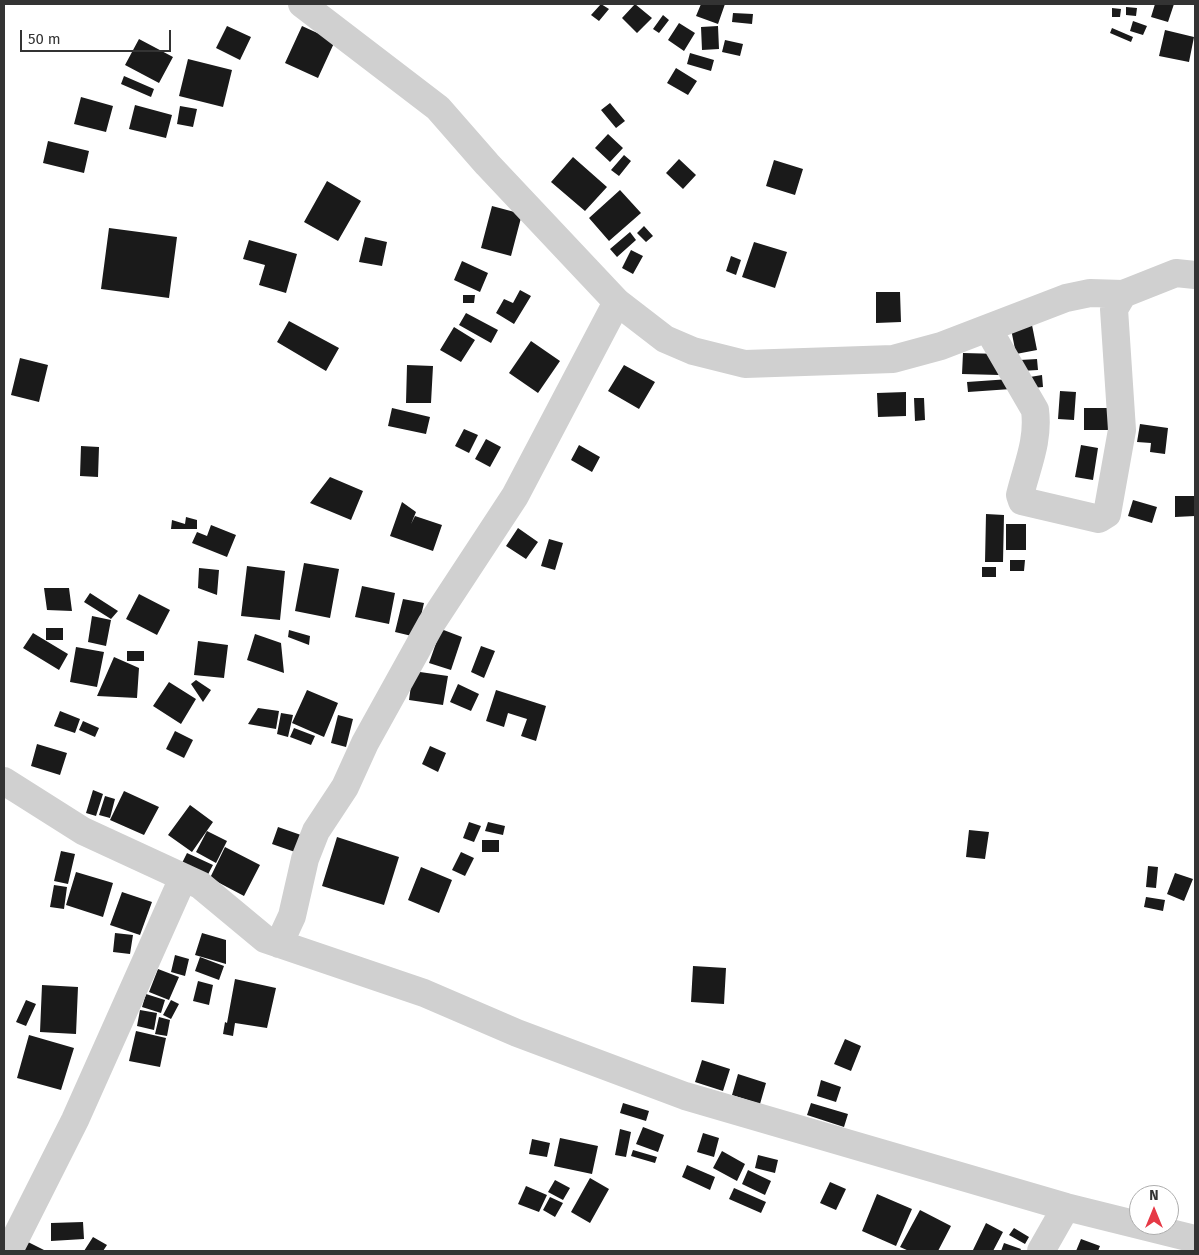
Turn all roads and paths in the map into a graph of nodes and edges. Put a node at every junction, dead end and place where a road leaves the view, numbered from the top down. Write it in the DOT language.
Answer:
graph roads {
  1 [pos="302,4"];
  2 [pos="1195,275"];
  3 [pos="1123,294"];
  4 [pos="617,302"];
  5 [pos="988,329"];
  6 [pos="4,781"];
  7 [pos="183,878"];
  8 [pos="279,944"];
  9 [pos="1066,1207"];
  10 [pos="1195,1239"];
  11 [pos="9,1251"];
  12 [pos="1041,1251"];
  1 -- 4 [label="street"];
  2 -- 3 [label="street"];
  3 -- 5 [label="street"];
  3 -- 5 [label="street"];
  4 -- 5 [label="street"];
  4 -- 8 [label="street"];
  6 -- 7 [label="street"];
  7 -- 8 [label="street"];
  7 -- 11 [label="street"];
  8 -- 9 [label="street"];
  9 -- 10 [label="street"];
  9 -- 12 [label="street"];
}
